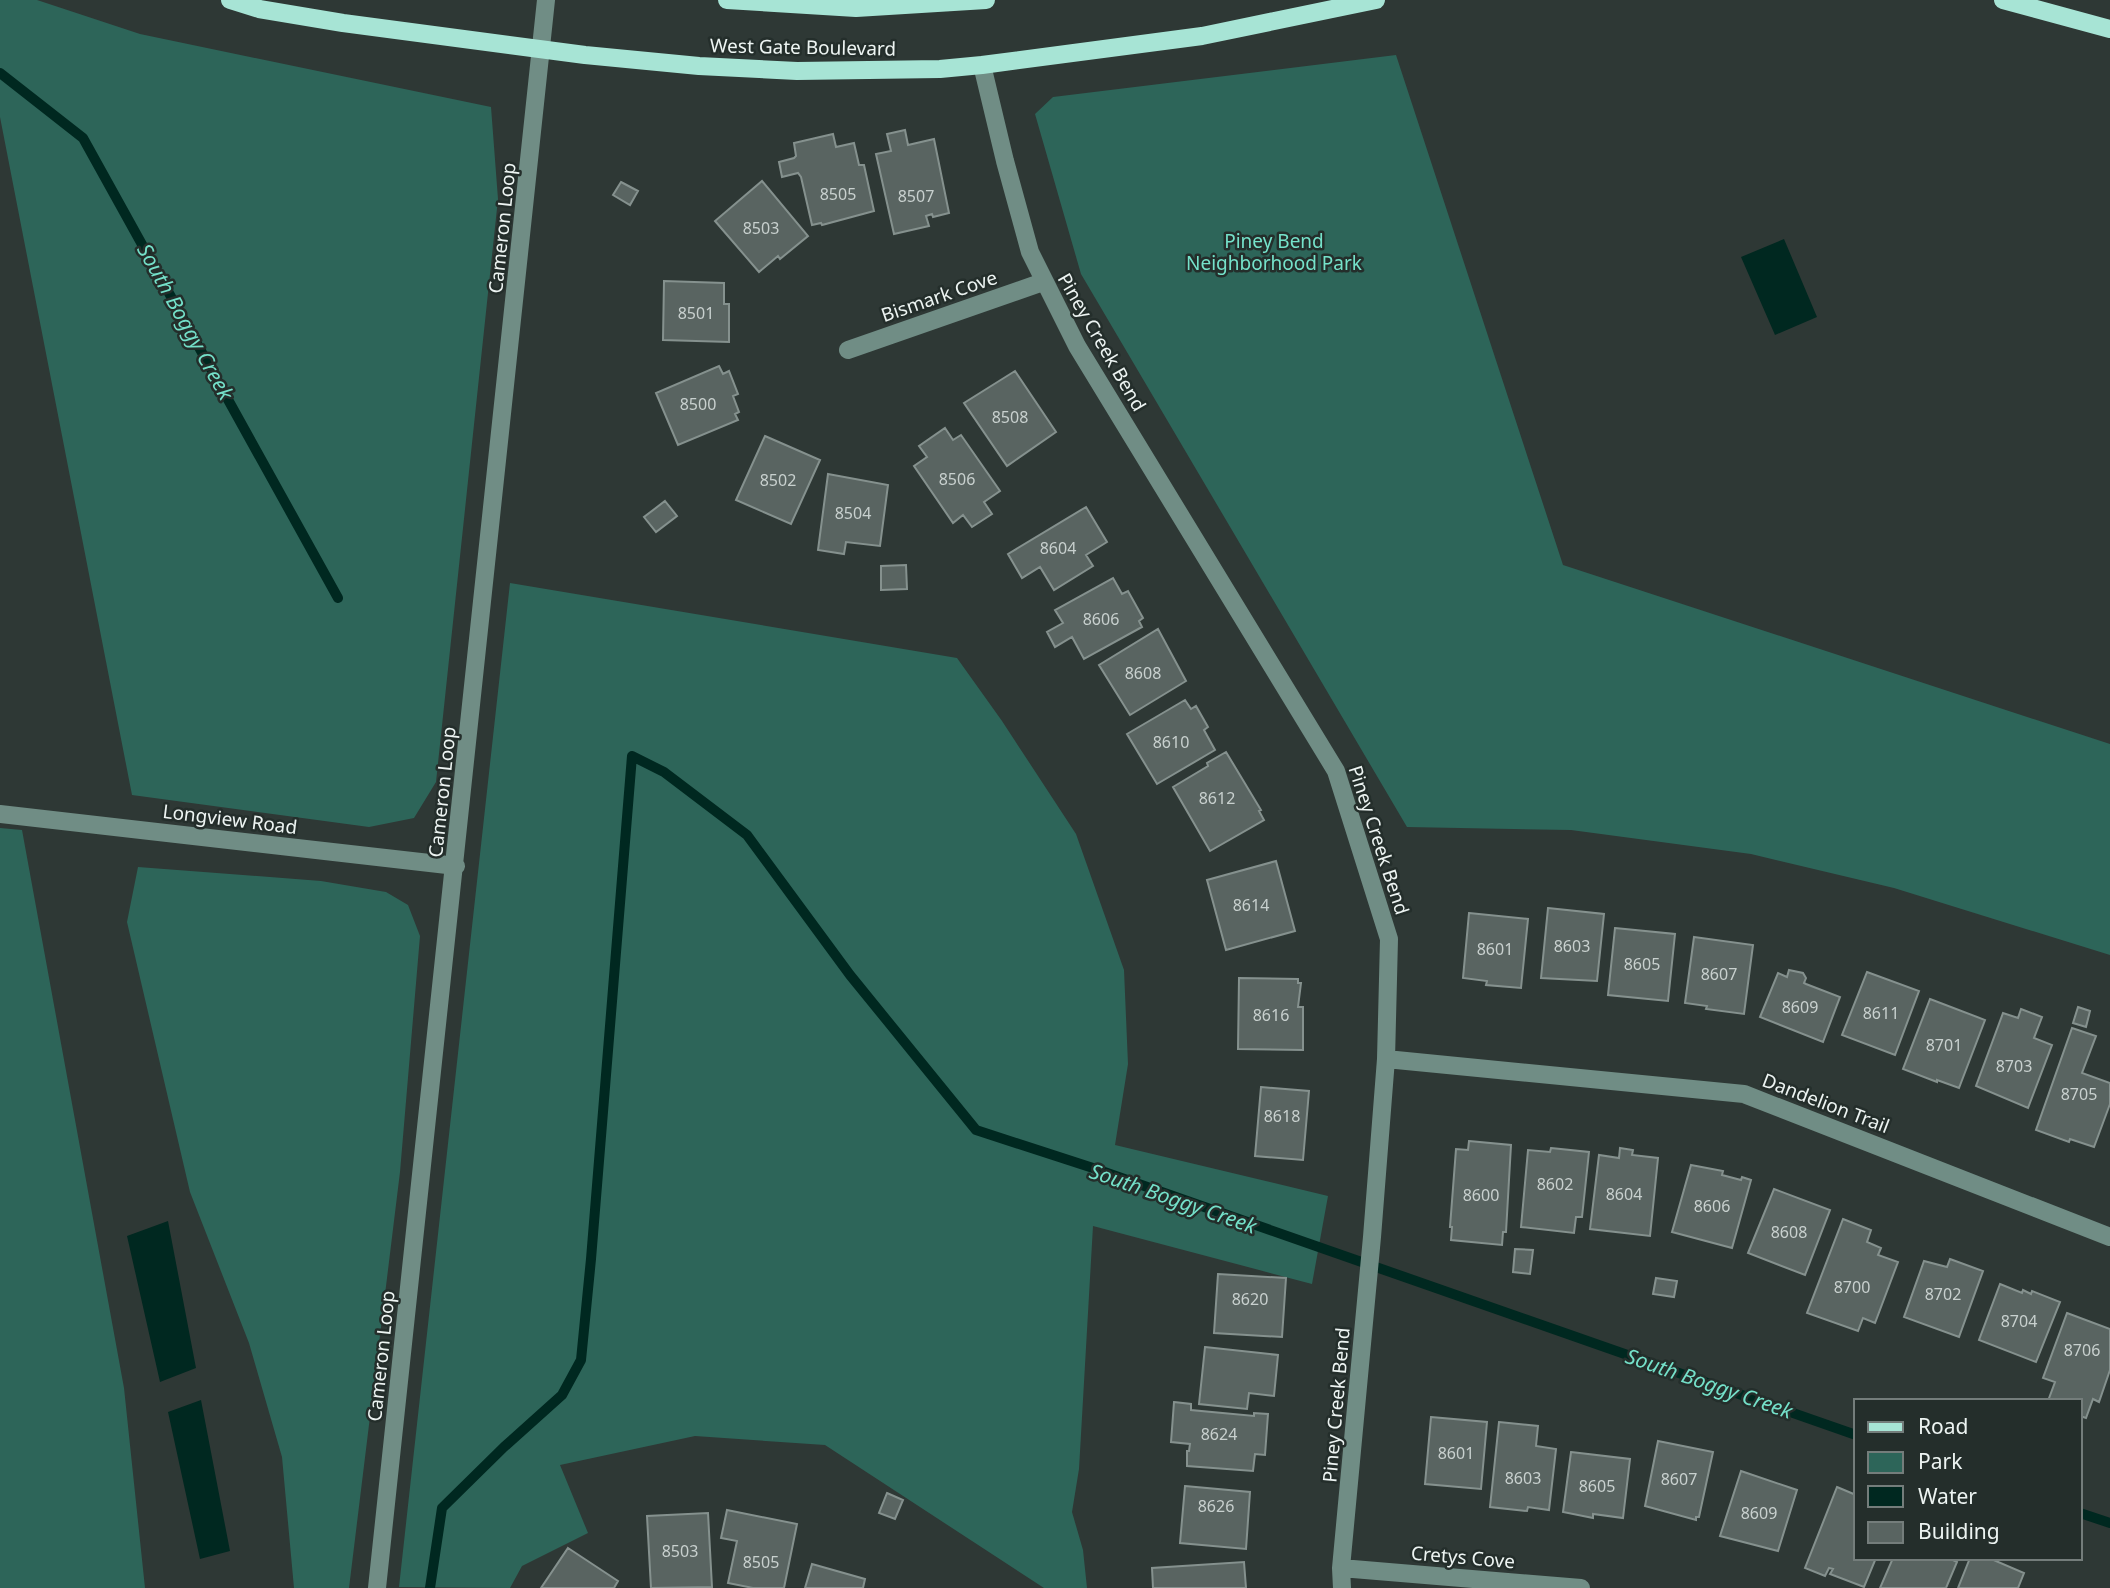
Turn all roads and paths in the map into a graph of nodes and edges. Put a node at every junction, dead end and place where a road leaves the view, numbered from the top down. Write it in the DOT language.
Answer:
graph roads {
  1 [pos="230,0"];
  2 [pos="546,0"];
  3 [pos="727,0"];
  4 [pos="986,0"];
  5 [pos="1333,0"];
  6 [pos="1376,0"];
  7 [pos="2003,0"];
  8 [pos="1311,13"];
  9 [pos="2110,29"];
  10 [pos="542,48"];
  11 [pos="982,65"];
  12 [pos="1043,282"];
  13 [pos="848,350"];
  14 [pos="0,814"];
  15 [pos="456,866"];
  16 [pos="1386,1059"];
  17 [pos="2110,1237"];
  18 [pos="1341,1569"];
  19 [pos="377,1588"];
  20 [pos="1342,1588"];
  21 [pos="1581,1588"];
  1 -- 10 [label="main road, West Gate Boulevard"];
  2 -- 10 [label="street, Cameron Loop"];
  3 -- 4 [label="main road, West Gate Boulevard"];
  5 -- 8 [label="main road"];
  6 -- 8 [label="main road, West Gate Boulevard"];
  7 -- 9 [label="main road"];
  8 -- 11 [label="main road, West Gate Boulevard"];
  10 -- 11 [label="main road, West Gate Boulevard"];
  10 -- 15 [label="street, Cameron Loop"];
  11 -- 12 [label="street, Piney Creek Bend"];
  12 -- 13 [label="street, Bismark Cove"];
  12 -- 16 [label="street, Piney Creek Bend"];
  14 -- 15 [label="street, Longview Road"];
  15 -- 19 [label="street, Cameron Loop"];
  16 -- 17 [label="street, Dandelion Trail"];
  16 -- 18 [label="street, Piney Creek Bend"];
  18 -- 20 [label="street, Piney Creek Bend"];
  18 -- 21 [label="street, Cretys Cove"];
}
